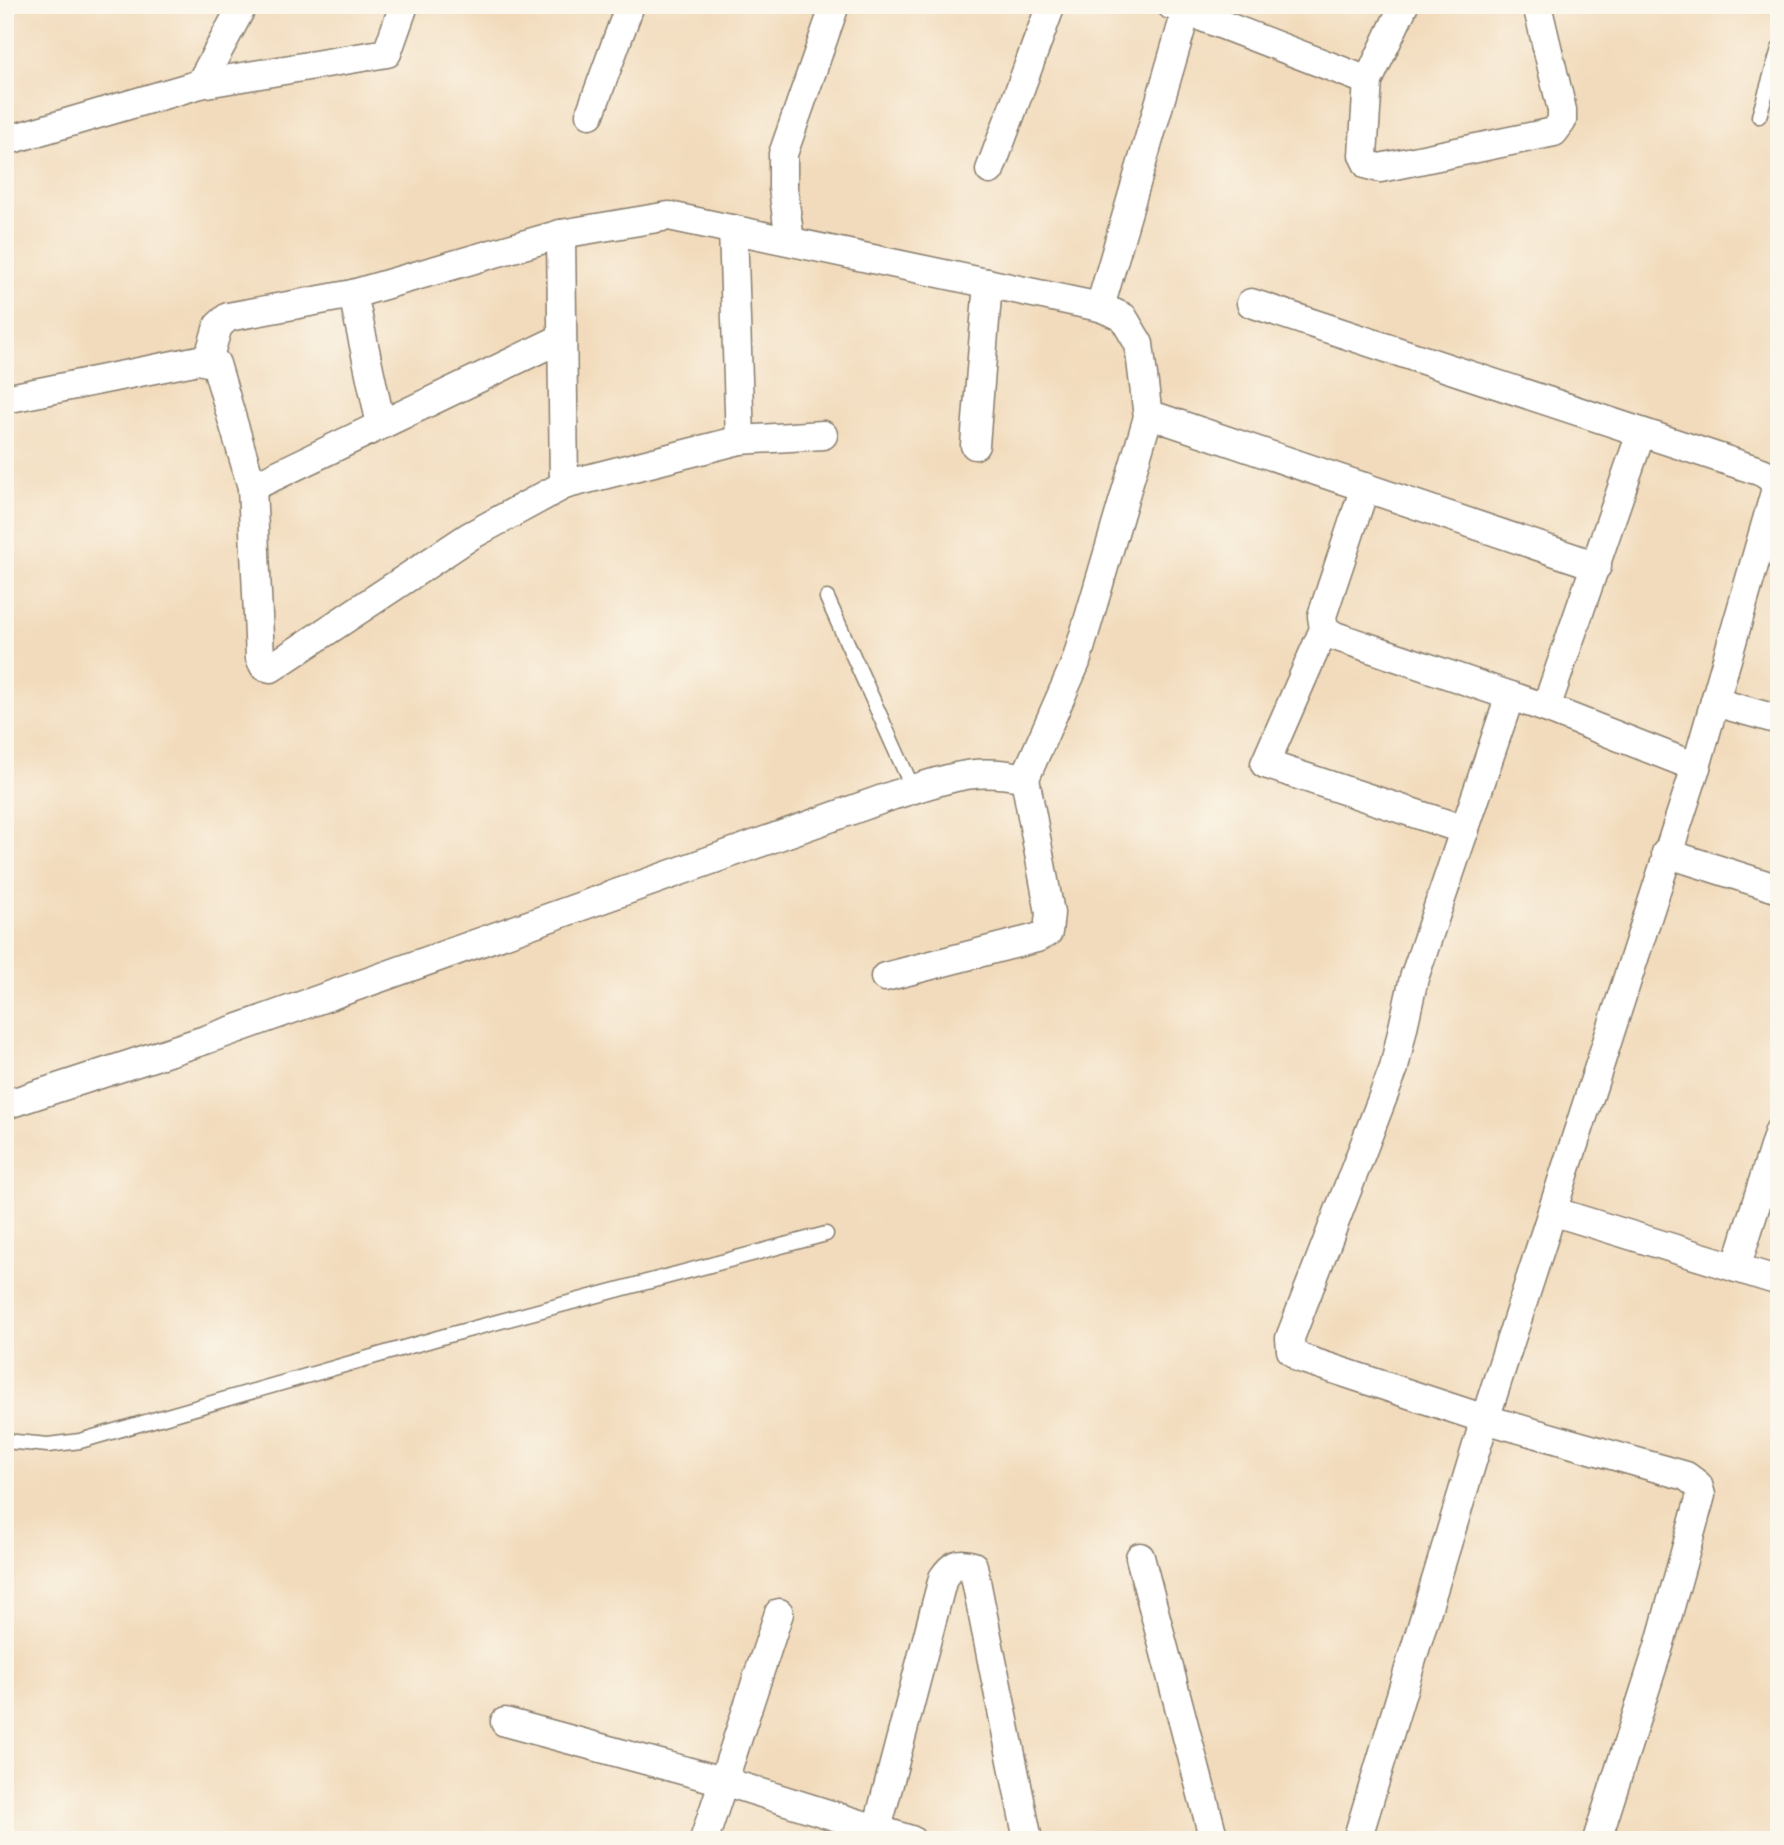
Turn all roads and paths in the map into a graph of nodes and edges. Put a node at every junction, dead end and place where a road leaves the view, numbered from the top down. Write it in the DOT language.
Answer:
graph roads {
  1 [pos="243,5"];
  2 [pos="404,5"];
  3 [pos="630,5"];
  4 [pos="835,5"];
  5 [pos="1051,5"];
  6 [pos="1404,5"];
  7 [pos="1537,5"];
  8 [pos="1182,7"];
  9 [pos="1779,49"];
  10 [pos="1368,81"];
  11 [pos="200,84"];
  12 [pos="590,114"];
  13 [pos="1759,116"];
  14 [pos="5,141"];
  15 [pos="990,170"];
  16 [pos="733,229"];
  17 [pos="561,234"];
  18 [pos="790,241"];
  19 [pos="988,283"];
  20 [pos="353,294"];
  21 [pos="1251,303"];
  22 [pos="1100,307"];
  23 [pos="560,339"];
  24 [pos="208,360"];
  25 [pos="5,399"];
  26 [pos="1148,417"];
  27 [pos="381,425"];
  28 [pos="1641,433"];
  29 [pos="823,435"];
  30 [pos="740,440"];
  31 [pos="975,445"];
  32 [pos="564,485"];
  33 [pos="252,487"];
  34 [pos="1365,487"];
  35 [pos="1597,566"];
  36 [pos="827,598"];
  37 [pos="1324,629"];
  38 [pos="1510,696"];
  39 [pos="1715,702"];
  40 [pos="1546,708"];
  41 [pos="1779,720"];
  42 [pos="1696,767"];
  43 [pos="1025,778"];
  44 [pos="913,789"];
  45 [pos="1465,830"];
  46 [pos="1666,853"];
  47 [pos="1779,889"];
  48 [pos="885,977"];
  49 [pos="5,1105"];
  50 [pos="1779,1131"];
  51 [pos="1552,1211"];
  52 [pos="826,1234"];
  53 [pos="1737,1268"];
  54 [pos="1779,1281"];
  55 [pos="1485,1419"];
  56 [pos="5,1441"];
  57 [pos="1140,1557"];
  58 [pos="779,1613"];
  59 [pos="505,1721"];
  60 [pos="723,1781"];
  61 [pos="877,1829"];
  62 [pos="704,1840"];
  63 [pos="911,1840"];
  64 [pos="1028,1840"];
  65 [pos="1214,1840"];
  66 [pos="1357,1840"];
  67 [pos="1597,1840"];
  1 -- 11 [label="street"];
  2 -- 11 [label="street"];
  3 -- 12 [label="street"];
  4 -- 18 [label="street"];
  5 -- 15 [label="street"];
  6 -- 10 [label="street"];
  7 -- 10 [label="street"];
  8 -- 10 [label="street"];
  8 -- 22 [label="street"];
  9 -- 13 [label="lane"];
  11 -- 14 [label="street"];
  16 -- 17 [label="street"];
  16 -- 18 [label="street"];
  16 -- 30 [label="street"];
  17 -- 20 [label="street"];
  17 -- 23 [label="street"];
  18 -- 19 [label="street"];
  19 -- 22 [label="street"];
  19 -- 31 [label="street"];
  20 -- 24 [label="street"];
  20 -- 27 [label="street"];
  21 -- 28 [label="street"];
  22 -- 26 [label="street"];
  23 -- 27 [label="street"];
  23 -- 32 [label="street"];
  24 -- 25 [label="street"];
  24 -- 33 [label="street"];
  26 -- 34 [label="street"];
  26 -- 43 [label="street"];
  27 -- 33 [label="street"];
  28 -- 35 [label="street"];
  28 -- 39 [label="street"];
  29 -- 30 [label="street"];
  30 -- 32 [label="street"];
  32 -- 33 [label="street"];
  34 -- 35 [label="street"];
  34 -- 37 [label="street"];
  35 -- 40 [label="street"];
  36 -- 44 [label="lane"];
  37 -- 38 [label="street"];
  37 -- 45 [label="street"];
  38 -- 40 [label="street"];
  38 -- 45 [label="street"];
  39 -- 41 [label="street"];
  39 -- 42 [label="street"];
  40 -- 42 [label="street"];
  42 -- 46 [label="street"];
  43 -- 44 [label="street"];
  43 -- 48 [label="street"];
  44 -- 49 [label="street"];
  45 -- 55 [label="street"];
  46 -- 47 [label="street"];
  46 -- 51 [label="street"];
  50 -- 53 [label="street"];
  51 -- 53 [label="street"];
  51 -- 55 [label="street"];
  52 -- 56 [label="lane"];
  53 -- 54 [label="street"];
  55 -- 66 [label="street"];
  55 -- 67 [label="street"];
  57 -- 65 [label="street"];
  58 -- 60 [label="street"];
  59 -- 60 [label="street"];
  60 -- 61 [label="street"];
  60 -- 62 [label="street"];
  61 -- 63 [label="street"];
  61 -- 64 [label="street"];
}
